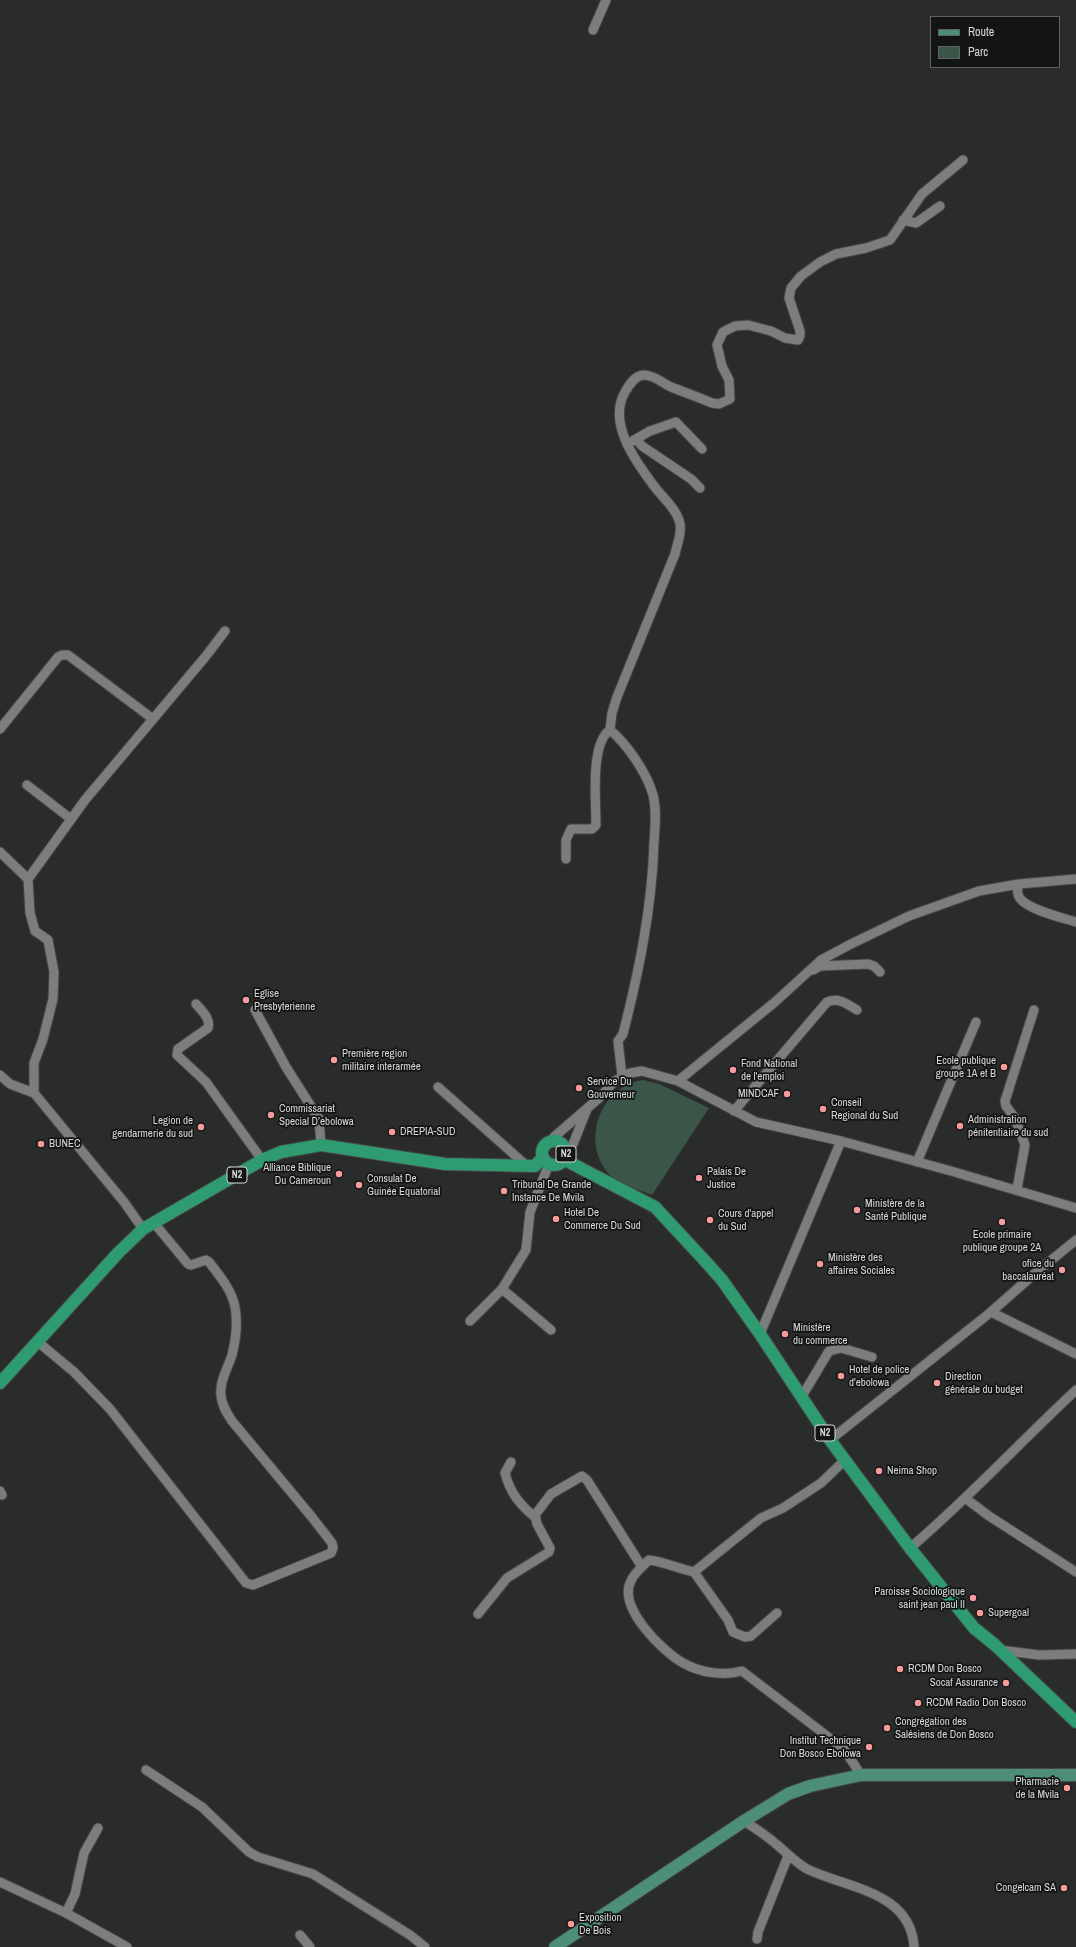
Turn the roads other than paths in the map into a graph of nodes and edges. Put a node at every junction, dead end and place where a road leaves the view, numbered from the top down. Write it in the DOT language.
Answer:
graph roads {
  1 [pos="606,0"];
  2 [pos="593,30"];
  3 [pos="963,160"];
  4 [pos="940,206"];
  5 [pos="903,220"];
  6 [pos="636,439"];
  7 [pos="627,444"];
  8 [pos="702,449"];
  9 [pos="700,488"];
  10 [pos="225,631"];
  11 [pos="153,719"];
  12 [pos="0,729"];
  13 [pos="610,730"];
  14 [pos="27,785"];
  15 [pos="71,819"];
  16 [pos="0,852"];
  17 [pos="566,859"];
  18 [pos="28,879"];
  19 [pos="1076,879"];
  20 [pos="1019,884"];
  21 [pos="1076,922"];
  22 [pos="880,972"];
  23 [pos="804,974"];
  24 [pos="196,1004"];
  25 [pos="255,1010"];
  26 [pos="857,1010"];
  27 [pos="1034,1010"];
  28 [pos="976,1022"];
  29 [pos="0,1075"];
  30 [pos="622,1076"];
  31 [pos="678,1081"];
  32 [pos="438,1087"];
  33 [pos="34,1093"];
  34 [pos="587,1109"];
  35 [pos="734,1111"];
  36 [pos="841,1141"];
  37 [pos="551,1142"];
  38 [pos="321,1145"];
  39 [pos="565,1158"];
  40 [pos="262,1160"];
  41 [pos="546,1161"];
  42 [pos="918,1162"];
  43 [pos="527,1166"];
  44 [pos="1017,1189"];
  45 [pos="1076,1208"];
  46 [pos="154,1222"];
  47 [pos="143,1229"];
  48 [pos="1076,1240"];
  49 [pos="502,1289"];
  50 [pos="992,1312"];
  51 [pos="470,1321"];
  52 [pos="551,1330"];
  53 [pos="760,1334"];
  54 [pos="38,1342"];
  55 [pos="1076,1354"];
  56 [pos="872,1357"];
  57 [pos="0,1383"];
  58 [pos="1076,1390"];
  59 [pos="801,1398"];
  60 [pos="830,1440"];
  61 [pos="845,1460"];
  62 [pos="511,1462"];
  63 [pos="965,1498"];
  64 [pos="536,1518"];
  65 [pos="910,1548"];
  66 [pos="642,1567"];
  67 [pos="694,1572"];
  68 [pos="1076,1572"];
  69 [pos="777,1613"];
  70 [pos="478,1614"];
  71 [pos="1000,1650"];
  72 [pos="1076,1654"];
  73 [pos="1076,1722"];
  74 [pos="146,1770"];
  75 [pos="861,1775"];
  76 [pos="1076,1775"];
  77 [pos="744,1821"];
  78 [pos="98,1828"];
  79 [pos="788,1856"];
  80 [pos="0,1882"];
  81 [pos="66,1913"];
  82 [pos="300,1935"];
  83 [pos="757,1939"];
  84 [pos="127,1947"];
  85 [pos="310,1947"];
  86 [pos="425,1947"];
  87 [pos="555,1947"];
  88 [pos="914,1947"];
  1 -- 2 [label="street"];
  3 -- 5 [label="street"];
  4 -- 5 [label="street"];
  5 -- 7 [label="street"];
  6 -- 7 [label="street"];
  6 -- 8 [label="street"];
  6 -- 9 [label="street"];
  7 -- 13 [label="street"];
  10 -- 11 [label="street"];
  11 -- 12 [label="street"];
  11 -- 15 [label="street"];
  13 -- 17 [label="street"];
  13 -- 30 [label="street"];
  14 -- 15 [label="street"];
  15 -- 18 [label="street"];
  16 -- 18 [label="street"];
  18 -- 33 [label="street"];
  19 -- 20 [label="street"];
  20 -- 21 [label="street"];
  20 -- 23 [label="street"];
  22 -- 23 [label="street"];
  23 -- 31 [label="street"];
  24 -- 40 [label="street"];
  25 -- 38 [label="street"];
  26 -- 35 [label="street"];
  27 -- 44 [label="street"];
  28 -- 42 [label="street"];
  29 -- 33 [label="street"];
  30 -- 31 [label="street"];
  30 -- 34 [label="street"];
  31 -- 35 [label="street"];
  32 -- 43 [label="street"];
  33 -- 47 [label="street"];
  34 -- 37 [label="street"];
  34 -- 39 [label="street"];
  35 -- 36 [label="street"];
  36 -- 42 [label="street"];
  36 -- 53 [label="street"];
  37 -- 39 [label="highway, N2"];
  37 -- 41 [label="highway, N2"];
  38 -- 40 [label="highway, N2"];
  38 -- 43 [label="highway, N2"];
  39 -- 41 [label="highway, N2"];
  39 -- 53 [label="highway, N2"];
  40 -- 46 [label="highway, N2"];
  41 -- 43 [label="highway, N2"];
  41 -- 49 [label="street"];
  42 -- 44 [label="street"];
  44 -- 45 [label="street"];
  46 -- 47 [label="highway, N2"];
  46 -- 54 [label="street"];
  47 -- 54 [label="highway, N2"];
  48 -- 50 [label="street"];
  49 -- 51 [label="street"];
  49 -- 52 [label="street"];
  50 -- 55 [label="street"];
  50 -- 60 [label="street"];
  53 -- 59 [label="highway, N2"];
  54 -- 57 [label="highway, N2"];
  56 -- 59 [label="street"];
  58 -- 63 [label="street"];
  59 -- 60 [label="highway, N2"];
  60 -- 61 [label="highway, N2"];
  61 -- 65 [label="highway, N2"];
  61 -- 67 [label="street"];
  62 -- 64 [label="street"];
  63 -- 65 [label="street"];
  63 -- 68 [label="street"];
  64 -- 66 [label="street"];
  64 -- 70 [label="street"];
  65 -- 71 [label="highway, N2"];
  66 -- 67 [label="street"];
  66 -- 75 [label="street"];
  67 -- 69 [label="street"];
  71 -- 72 [label="street"];
  71 -- 73 [label="highway, N2"];
  74 -- 86 [label="street"];
  75 -- 76 [label="main road"];
  75 -- 77 [label="main road"];
  77 -- 79 [label="street"];
  77 -- 87 [label="main road"];
  78 -- 81 [label="street"];
  79 -- 83 [label="street"];
  79 -- 88 [label="street"];
  80 -- 81 [label="street"];
  81 -- 84 [label="street"];
  82 -- 85 [label="street"];
}
